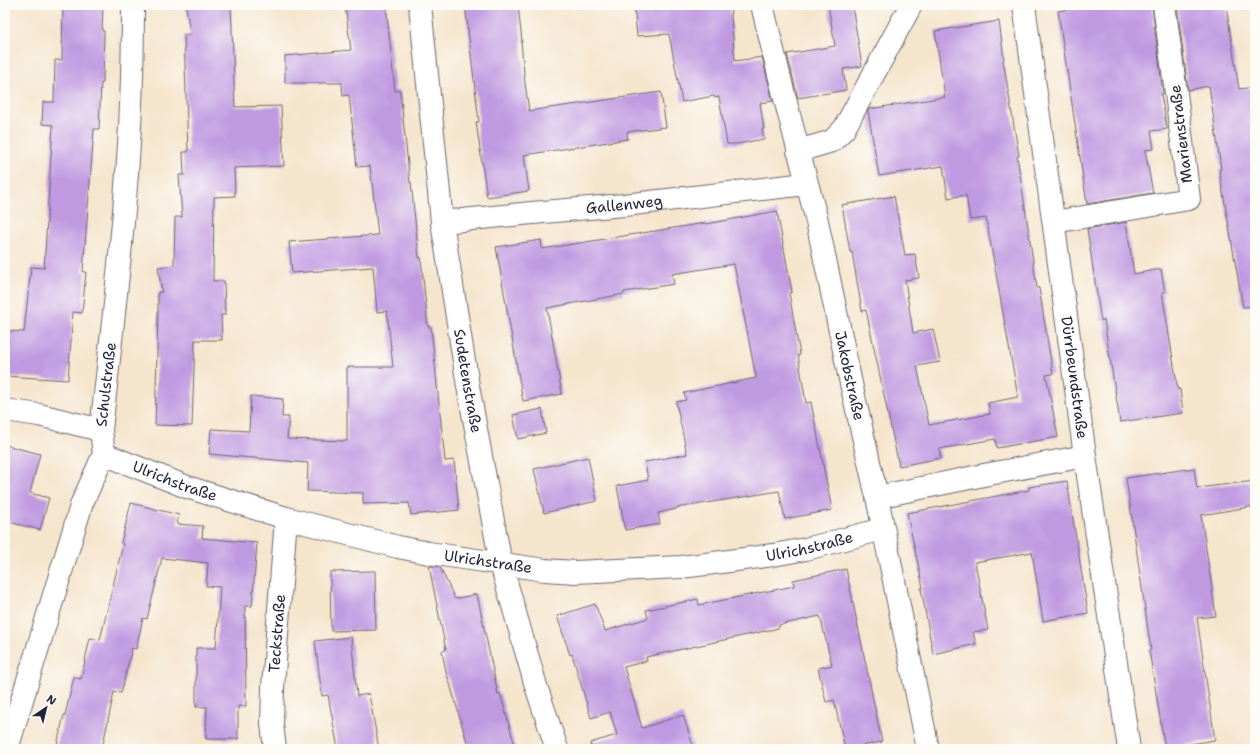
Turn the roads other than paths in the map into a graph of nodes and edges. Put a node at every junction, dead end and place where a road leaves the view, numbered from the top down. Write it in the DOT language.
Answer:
graph roads {
  1 [pos="133,5"];
  2 [pos="420,5"];
  3 [pos="762,5"];
  4 [pos="911,5"];
  5 [pos="1024,5"];
  6 [pos="1164,5"];
  7 [pos="798,151"];
  8 [pos="806,184"];
  9 [pos="442,222"];
  10 [pos="1054,222"];
  11 [pos="5,410"];
  12 [pos="101,430"];
  13 [pos="104,454"];
  14 [pos="1085,456"];
  15 [pos="877,497"];
  16 [pos="286,518"];
  17 [pos="884,530"];
  18 [pos="501,564"];
  19 [pos="7,749"];
  20 [pos="275,749"];
  21 [pos="557,749"];
  22 [pos="928,749"];
  23 [pos="1129,749"];
  1 -- 12 [label="street, Schulstraße"];
  2 -- 9 [label="street, Sudetenstraße"];
  3 -- 7 [label="street, Jakobstraße"];
  4 -- 7 [label="street"];
  5 -- 10 [label="street, Dürrbeundstraße"];
  6 -- 10 [label="street, Marienstraße"];
  7 -- 8 [label="street, Jakobstraße"];
  8 -- 9 [label="street, Gallenweg"];
  8 -- 15 [label="street, Jakobstraße"];
  9 -- 18 [label="street, Sudetenstraße"];
  10 -- 14 [label="street, Dürrbeundstraße"];
  11 -- 12 [label="street"];
  12 -- 13 [label="street, Schulstraße"];
  13 -- 16 [label="street, Ulrichstraße"];
  13 -- 19 [label="street"];
  14 -- 15 [label="street"];
  14 -- 23 [label="street, Dürrbeundstraße"];
  15 -- 17 [label="street, Jakobstraße"];
  16 -- 18 [label="street, Ulrichstraße"];
  16 -- 20 [label="street, Teckstraße"];
  17 -- 18 [label="street, Ulrichstraße"];
  17 -- 22 [label="street, Jakobstraße"];
  18 -- 21 [label="street, Sudetenstraße"];
}
